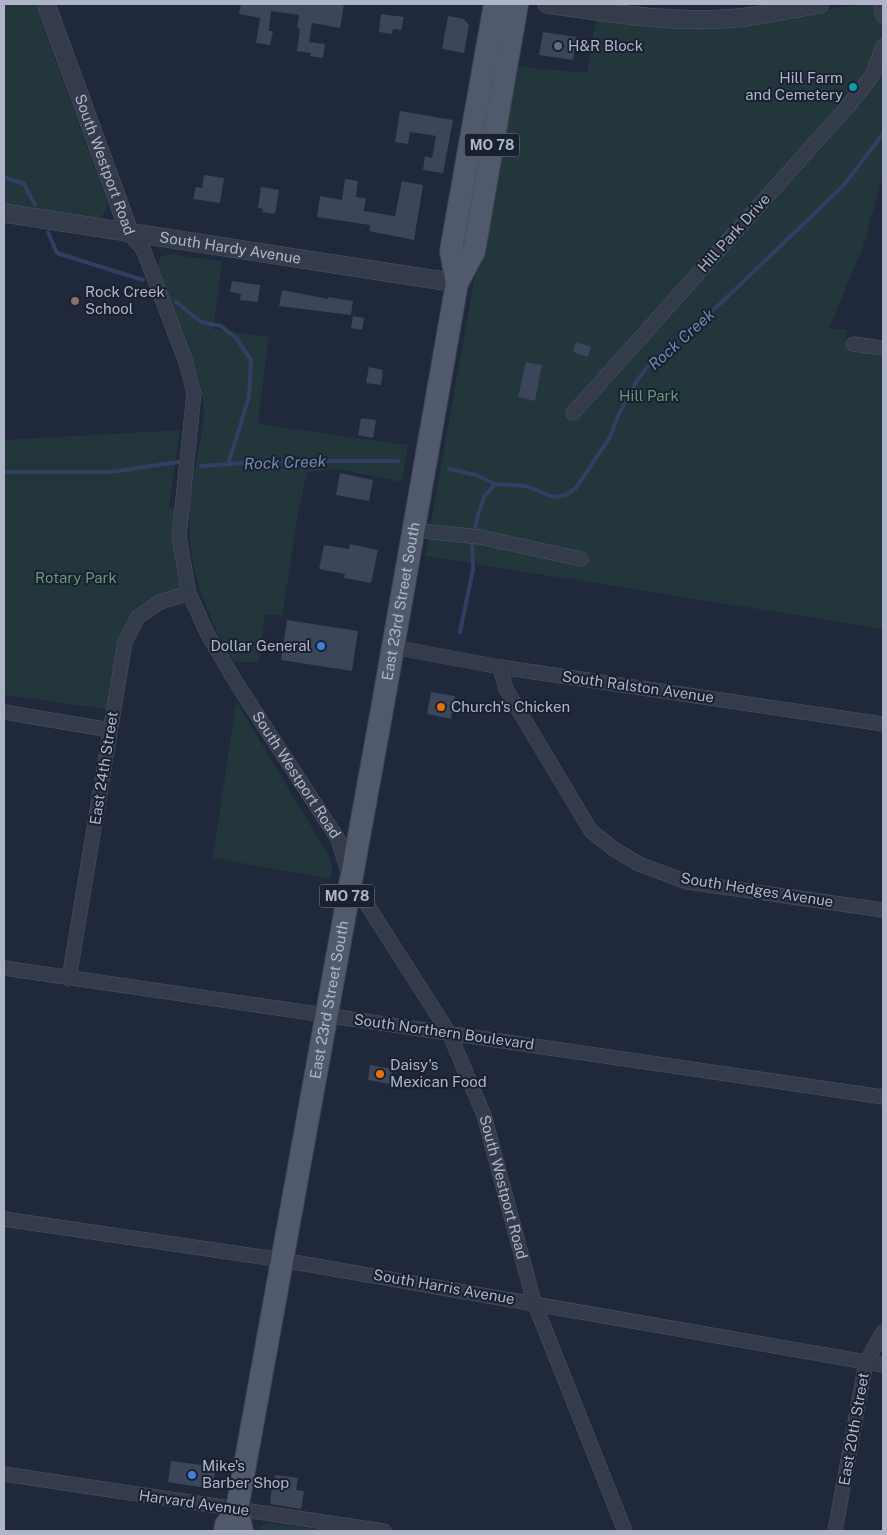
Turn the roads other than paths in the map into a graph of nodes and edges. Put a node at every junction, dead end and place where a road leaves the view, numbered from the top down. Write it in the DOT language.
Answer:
graph roads {
  1 [pos="46,4"];
  2 [pos="495,4"];
  3 [pos="517,4"];
  4 [pos="547,4"];
  5 [pos="820,4"];
  6 [pos="881,4"];
  7 [pos="883,16"];
  8 [pos="883,46"];
  9 [pos="4,213"];
  10 [pos="130,234"];
  11 [pos="457,283"];
  12 [pos="853,344"];
  13 [pos="883,348"];
  14 [pos="573,413"];
  15 [pos="413,530"];
  16 [pos="581,559"];
  17 [pos="189,593"];
  18 [pos="393,647"];
  19 [pos="500,667"];
  20 [pos="4,712"];
  21 [pos="883,724"];
  22 [pos="110,730"];
  23 [pos="350,878"];
  24 [pos="883,910"];
  25 [pos="4,968"];
  26 [pos="69,979"];
  27 [pos="326,1014"];
  28 [pos="449,1033"];
  29 [pos="883,1097"];
  30 [pos="4,1220"];
  31 [pos="282,1260"];
  32 [pos="534,1302"];
  33 [pos="883,1332"];
  34 [pos="866,1362"];
  35 [pos="883,1365"];
  36 [pos="4,1474"];
  37 [pos="237,1509"];
  38 [pos="224,1531"];
  39 [pos="242,1531"];
  40 [pos="384,1531"];
  41 [pos="625,1531"];
  42 [pos="835,1531"];
  1 -- 10 [label="street, South Westport Road"];
  2 -- 11 [label="main road, East 23rd Street South / MO 78"];
  3 -- 11 [label="main road, East 23rd Street South / MO 78"];
  4 -- 5 [label="street"];
  6 -- 7 [label="street"];
  8 -- 14 [label="street, Hill Park Drive"];
  9 -- 10 [label="street, South Hardy Avenue"];
  10 -- 11 [label="street, South Hardy Avenue"];
  10 -- 17 [label="street, South Westport Road"];
  11 -- 15 [label="main road, East 23rd Street South / MO 78"];
  12 -- 13 [label="street"];
  15 -- 16 [label="street"];
  15 -- 18 [label="main road, East 23rd Street South / MO 78"];
  17 -- 22 [label="street, East 24th Street"];
  17 -- 23 [label="street, South Westport Road"];
  18 -- 19 [label="street, South Ralston Avenue"];
  18 -- 23 [label="main road, East 23rd Street South / MO 78"];
  19 -- 21 [label="street, South Ralston Avenue"];
  19 -- 24 [label="street, South Hedges Avenue"];
  20 -- 22 [label="street"];
  22 -- 26 [label="street, East 24th Street"];
  23 -- 27 [label="main road, East 23rd Street South / MO 78"];
  23 -- 28 [label="street, South Westport Road"];
  25 -- 26 [label="street, South Northern Boulevard"];
  26 -- 27 [label="street, South Northern Boulevard"];
  27 -- 28 [label="street, South Northern Boulevard"];
  27 -- 31 [label="main road, East 23rd Street South / MO 78"];
  28 -- 29 [label="street, South Northern Boulevard"];
  28 -- 32 [label="street, South Westport Road"];
  30 -- 31 [label="street, South Harris Avenue"];
  31 -- 32 [label="street, South Harris Avenue"];
  31 -- 37 [label="main road, East 23rd Street South / MO 78"];
  32 -- 34 [label="street, South Harris Avenue"];
  32 -- 41 [label="street, South Westport Road"];
  33 -- 34 [label="street, East 20th Street"];
  34 -- 35 [label="street, South Harris Avenue"];
  34 -- 42 [label="street, East 20th Street"];
  36 -- 37 [label="street, Harvard Avenue"];
  37 -- 38 [label="main road, East 23rd Street South / MO 78"];
  37 -- 39 [label="main road, East 23rd Street South / MO 78"];
  37 -- 40 [label="street, Harvard Avenue"];
}
